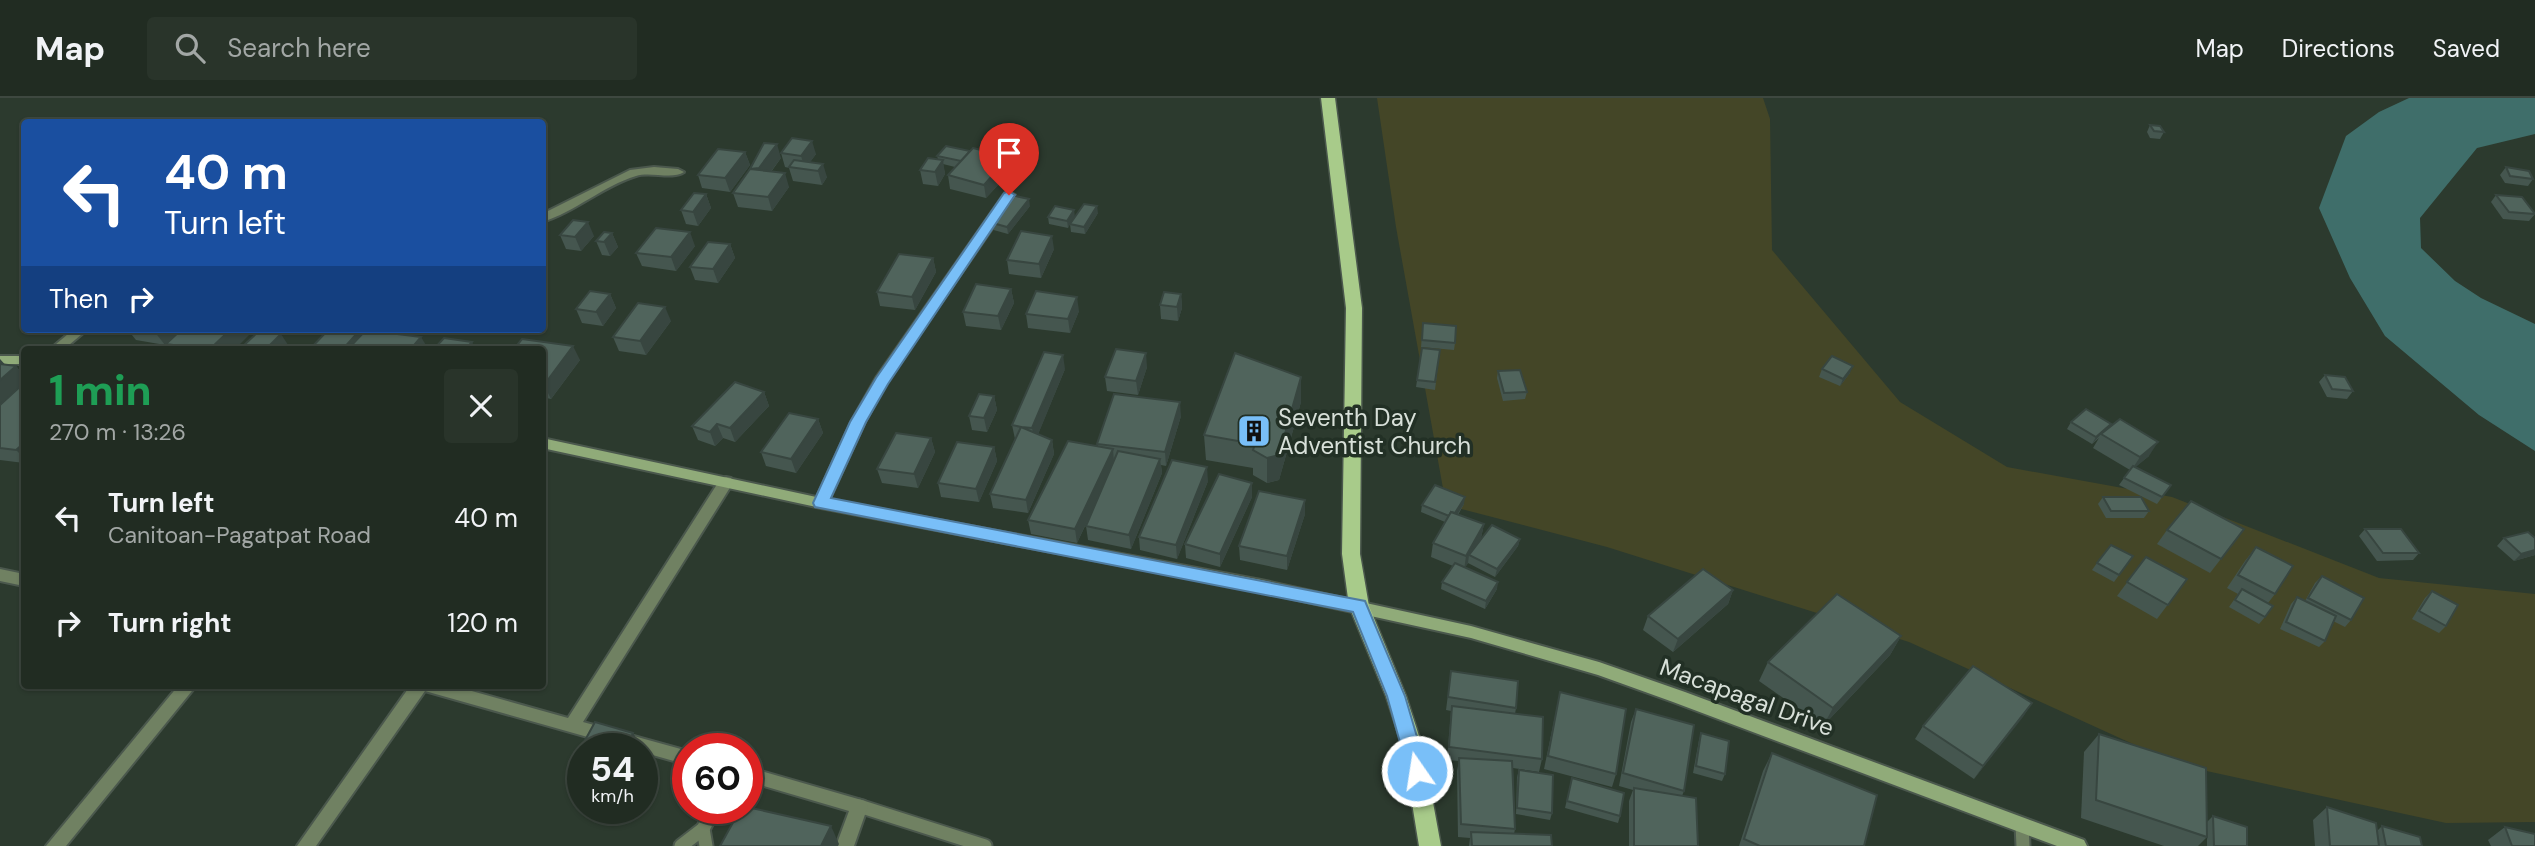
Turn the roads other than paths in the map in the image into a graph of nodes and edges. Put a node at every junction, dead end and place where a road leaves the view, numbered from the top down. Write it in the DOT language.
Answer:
graph roads {
  1 [pos="1328,98"];
  2 [pos="678,172"];
  3 [pos="1009,195"];
  4 [pos="546,217"];
  5 [pos="77,333"];
  6 [pos="60,346"];
  7 [pos="0,360"];
  8 [pos="21,360"];
  9 [pos="546,444"];
  10 [pos="726,482"];
  11 [pos="821,503"];
  12 [pos="0,575"];
  13 [pos="21,579"];
  14 [pos="1359,606"];
  15 [pos="186,689"];
  16 [pos="417,689"];
  17 [pos="441,689"];
  18 [pos="572,726"];
  19 [pos="672,754"];
  20 [pos="763,779"];
  21 [pos="859,806"];
  22 [pos="706,824"];
  23 [pos="2022,825"];
  24 [pos="703,829"];
  25 [pos="956,841"];
  26 [pos="55,846"];
  27 [pos="306,846"];
  28 [pos="681,846"];
  29 [pos="705,846"];
  30 [pos="845,846"];
  31 [pos="985,846"];
  32 [pos="1430,846"];
  33 [pos="2023,846"];
  34 [pos="2078,846"];
  1 -- 14 [label="main road"];
  2 -- 4 [label="street"];
  3 -- 11 [label="street"];
  5 -- 6 [label="street"];
  7 -- 8 [label="street"];
  9 -- 10 [label="street, Macapagal Drive"];
  10 -- 11 [label="street, Macapagal Drive"];
  10 -- 18 [label="street"];
  11 -- 14 [label="street, Macapagal Drive"];
  12 -- 13 [label="street"];
  14 -- 23 [label="street, Macapagal Drive"];
  14 -- 32 [label="main road"];
  15 -- 26 [label="street"];
  16 -- 27 [label="street"];
  17 -- 18 [label="street"];
  18 -- 19 [label="street"];
  20 -- 21 [label="street"];
  21 -- 25 [label="lane"];
  21 -- 30 [label="street"];
  22 -- 24 [label="lane"];
  23 -- 33 [label="lane"];
  23 -- 34 [label="street, Macapagal Drive"];
  24 -- 28 [label="lane"];
  24 -- 29 [label="lane"];
  25 -- 31 [label="lane"];
}
